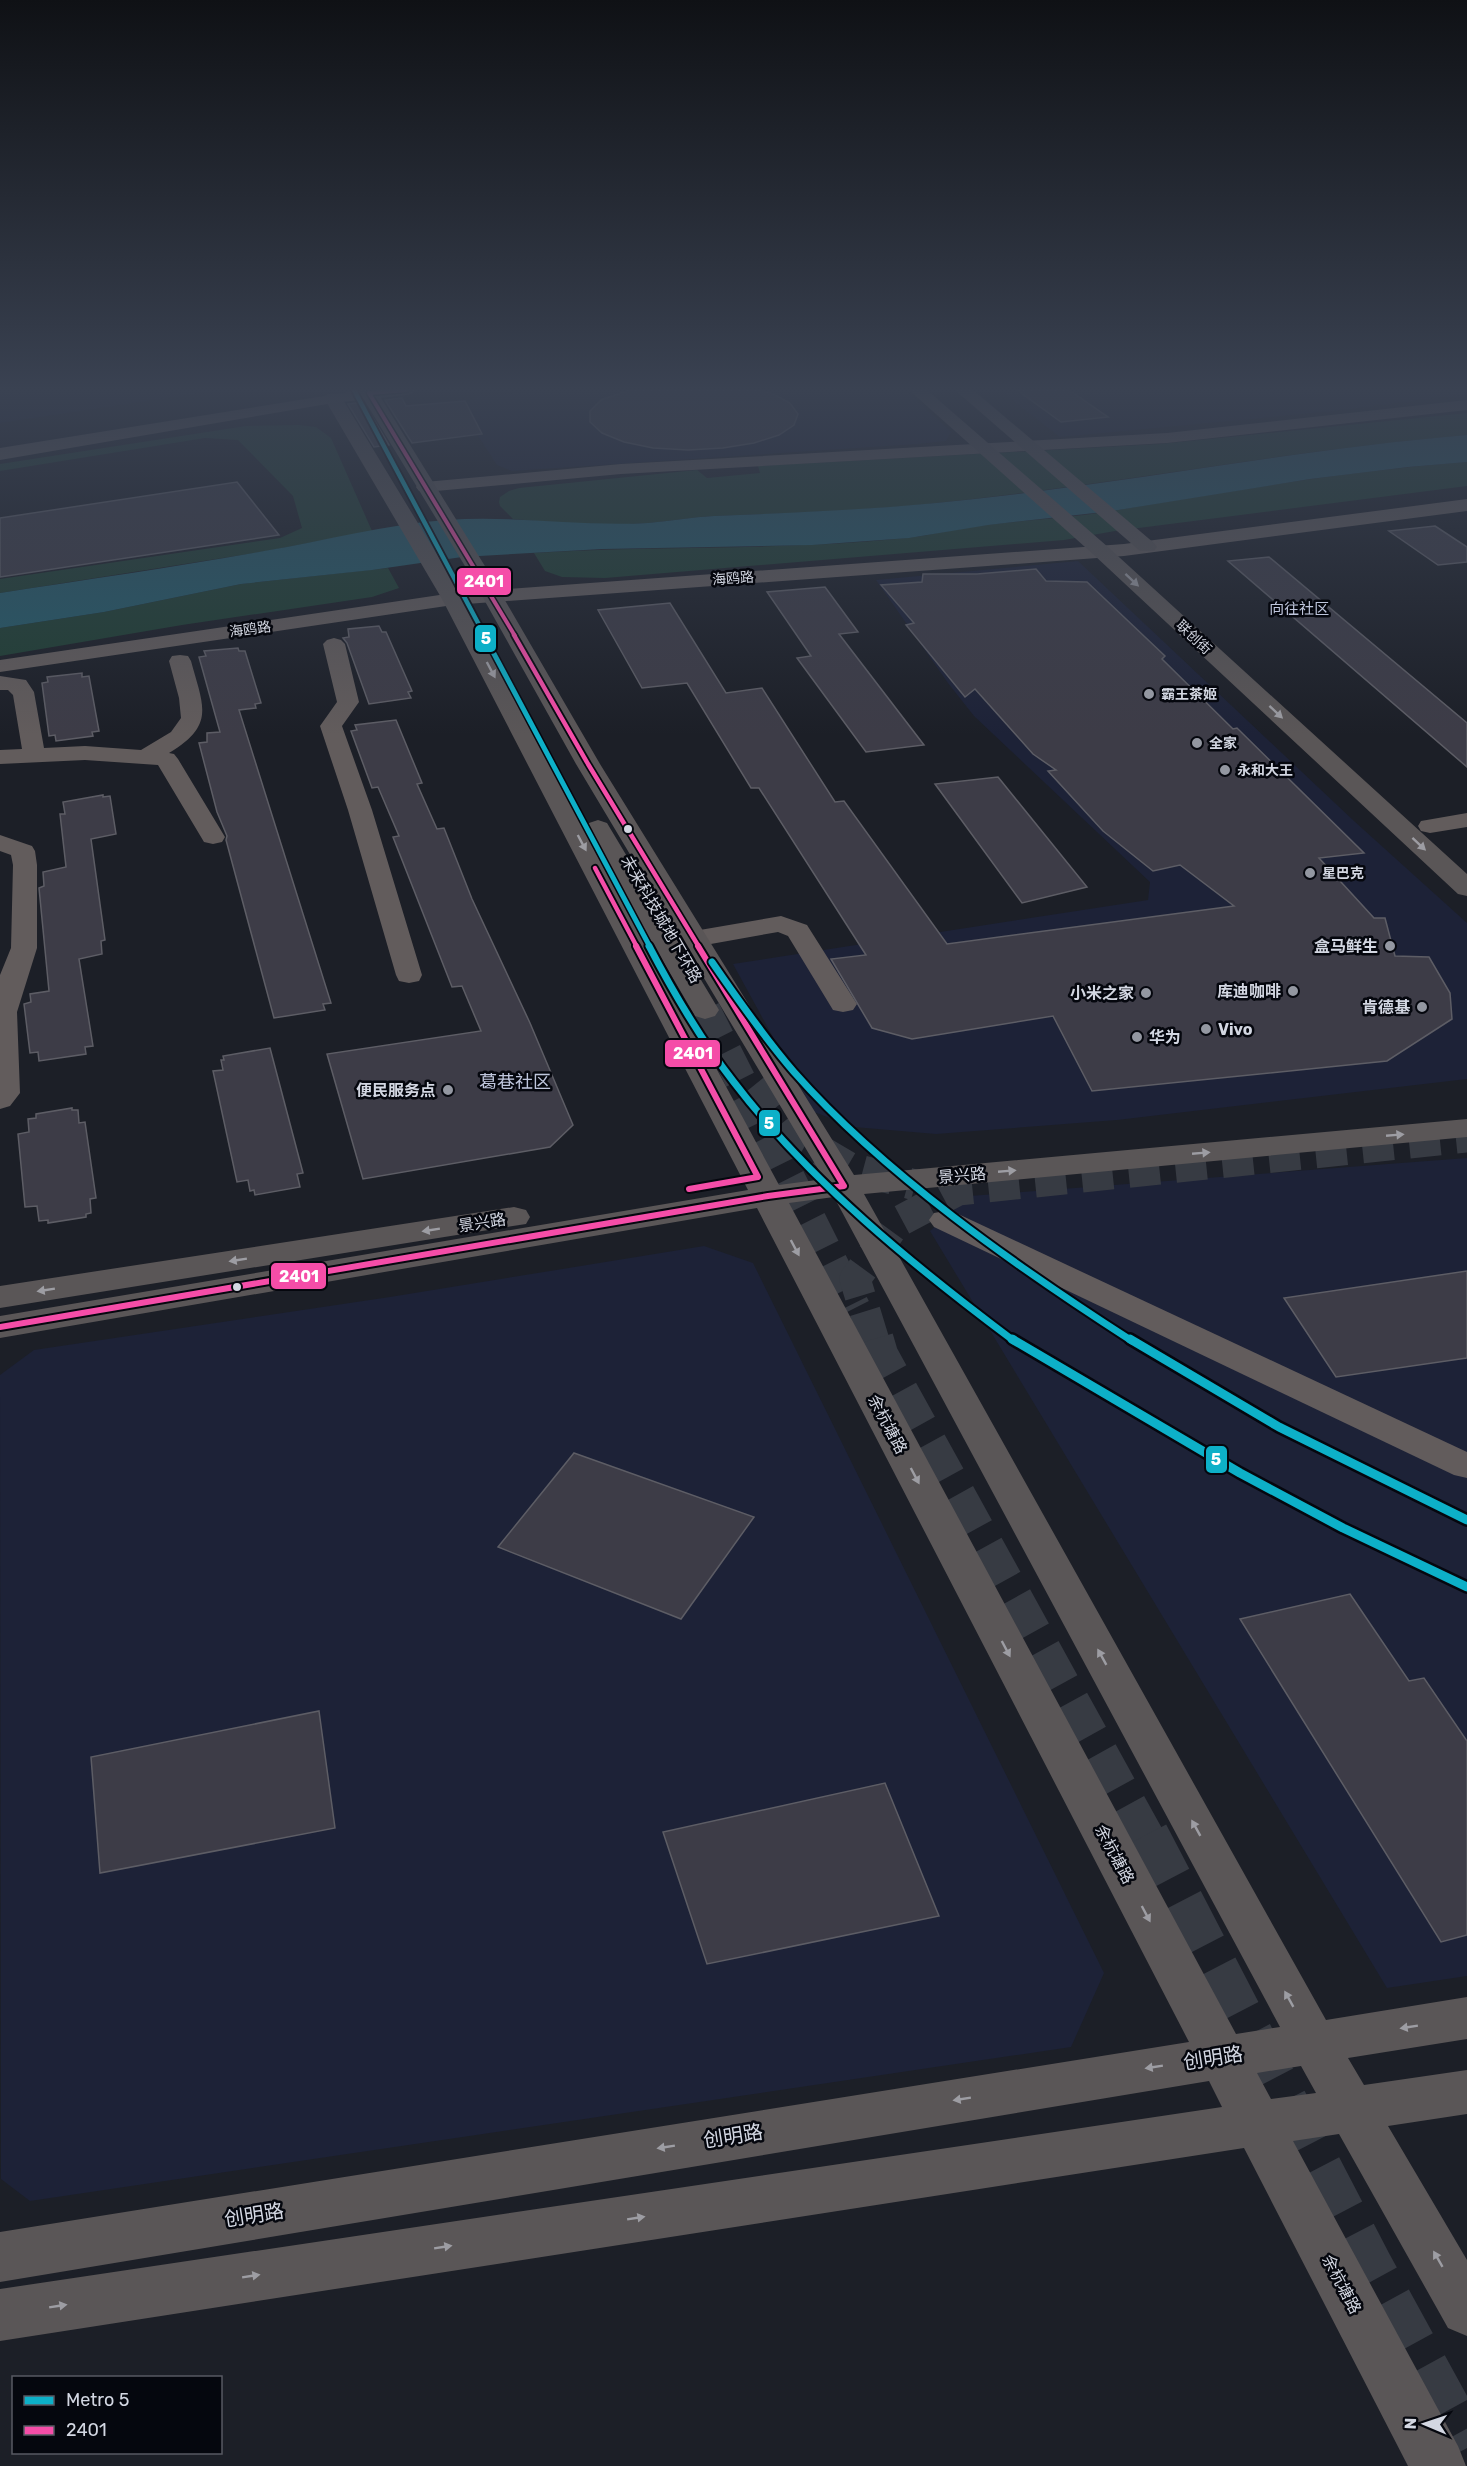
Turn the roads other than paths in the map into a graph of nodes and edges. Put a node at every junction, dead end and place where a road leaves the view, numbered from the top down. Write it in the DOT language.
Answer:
graph roads {
  1 [pos="395,505"];
  2 [pos="436,505"];
  3 [pos="1048,505"];
  4 [pos="1098,505"];
  5 [pos="1467,506"];
  6 [pos="1147,547"];
  7 [pos="1124,550"];
  8 [pos="1101,551"];
  9 [pos="491,596"];
  10 [pos="453,599"];
  11 [pos="334,644"];
  12 [pos="180,661"];
  13 [pos="0,666"];
  14 [pos="0,683"];
  15 [pos="34,754"];
  16 [pos="0,757"];
  17 [pos="144,758"];
  18 [pos="588,764"];
  19 [pos="544,771"];
  20 [pos="1467,820"];
  21 [pos="1430,826"];
  22 [pos="213,837"];
  23 [pos="0,842"];
  24 [pos="1467,859"];
  25 [pos="1467,888"];
  26 [pos="694,939"];
  27 [pos="9,962"];
  28 [pos="409,975"];
  29 [pos="843,1004"];
  30 [pos="0,1100"];
  31 [pos="1467,1105"];
  32 [pos="1467,1128"];
  33 [pos="838,1176"];
  34 [pos="763,1187"];
  35 [pos="945,1220"];
  36 [pos="0,1297"];
  37 [pos="0,1327"];
  38 [pos="1467,1466"];
  39 [pos="1467,2018"];
  40 [pos="1313,2042"];
  41 [pos="1221,2056"];
  42 [pos="1467,2092"];
  43 [pos="1352,2109"];
  44 [pos="1256,2123"];
  45 [pos="0,2257"];
  46 [pos="1467,2310"];
  47 [pos="0,2315"];
  48 [pos="1438,2466"];
  1 -- 10 [label="street, 余杭塘路"];
  2 -- 9 [label="street"];
  3 -- 8 [label="street, 联创街"];
  4 -- 6 [label="street"];
  5 -- 6 [label="street, 海鸥路"];
  6 -- 7 [label="street, 海鸥路"];
  7 -- 8 [label="street, 海鸥路"];
  7 -- 21 [label="street, 联创街"];
  8 -- 9 [label="street, 海鸥路"];
  8 -- 25 [label="street, 联创街, one-way"];
  9 -- 10 [label="street, 海鸥路"];
  9 -- 18 [label="street"];
  10 -- 13 [label="street, 海鸥路"];
  10 -- 19 [label="street, 余杭塘路, one-way"];
  11 -- 28 [label="street"];
  12 -- 17 [label="street"];
  14 -- 15 [label="street"];
  15 -- 16 [label="street"];
  15 -- 17 [label="street"];
  17 -- 22 [label="street"];
  18 -- 19 [label="street, 未来科技城地下环路"];
  18 -- 26 [label="street"];
  19 -- 34 [label="street, 余杭塘路, one-way"];
  20 -- 21 [label="street"];
  21 -- 24 [label="street, 联创街"];
  23 -- 27 [label="street"];
  26 -- 29 [label="street"];
  26 -- 33 [label="street"];
  27 -- 30 [label="street"];
  31 -- 33 [label="street, 景兴路"];
  33 -- 32 [label="street, 景兴路, one-way"];
  33 -- 34 [label="street, 景兴路"];
  40 -- 33 [label="street, one-way"];
  34 -- 36 [label="street, 景兴路, one-way"];
  34 -- 37 [label="street, 景兴路"];
  34 -- 41 [label="street, 余杭塘路, one-way"];
  35 -- 38 [label="street"];
  39 -- 40 [label="street, 创明路, one-way"];
  40 -- 41 [label="street, 创明路"];
  40 -- 43 [label="street"];
  41 -- 44 [label="street, 余杭塘路"];
  41 -- 45 [label="street, 创明路, one-way"];
  42 -- 43 [label="street"];
  43 -- 44 [label="street"];
  46 -- 43 [label="street, one-way"];
  47 -- 44 [label="street, one-way"];
  44 -- 48 [label="street, 余杭塘路"];
}
